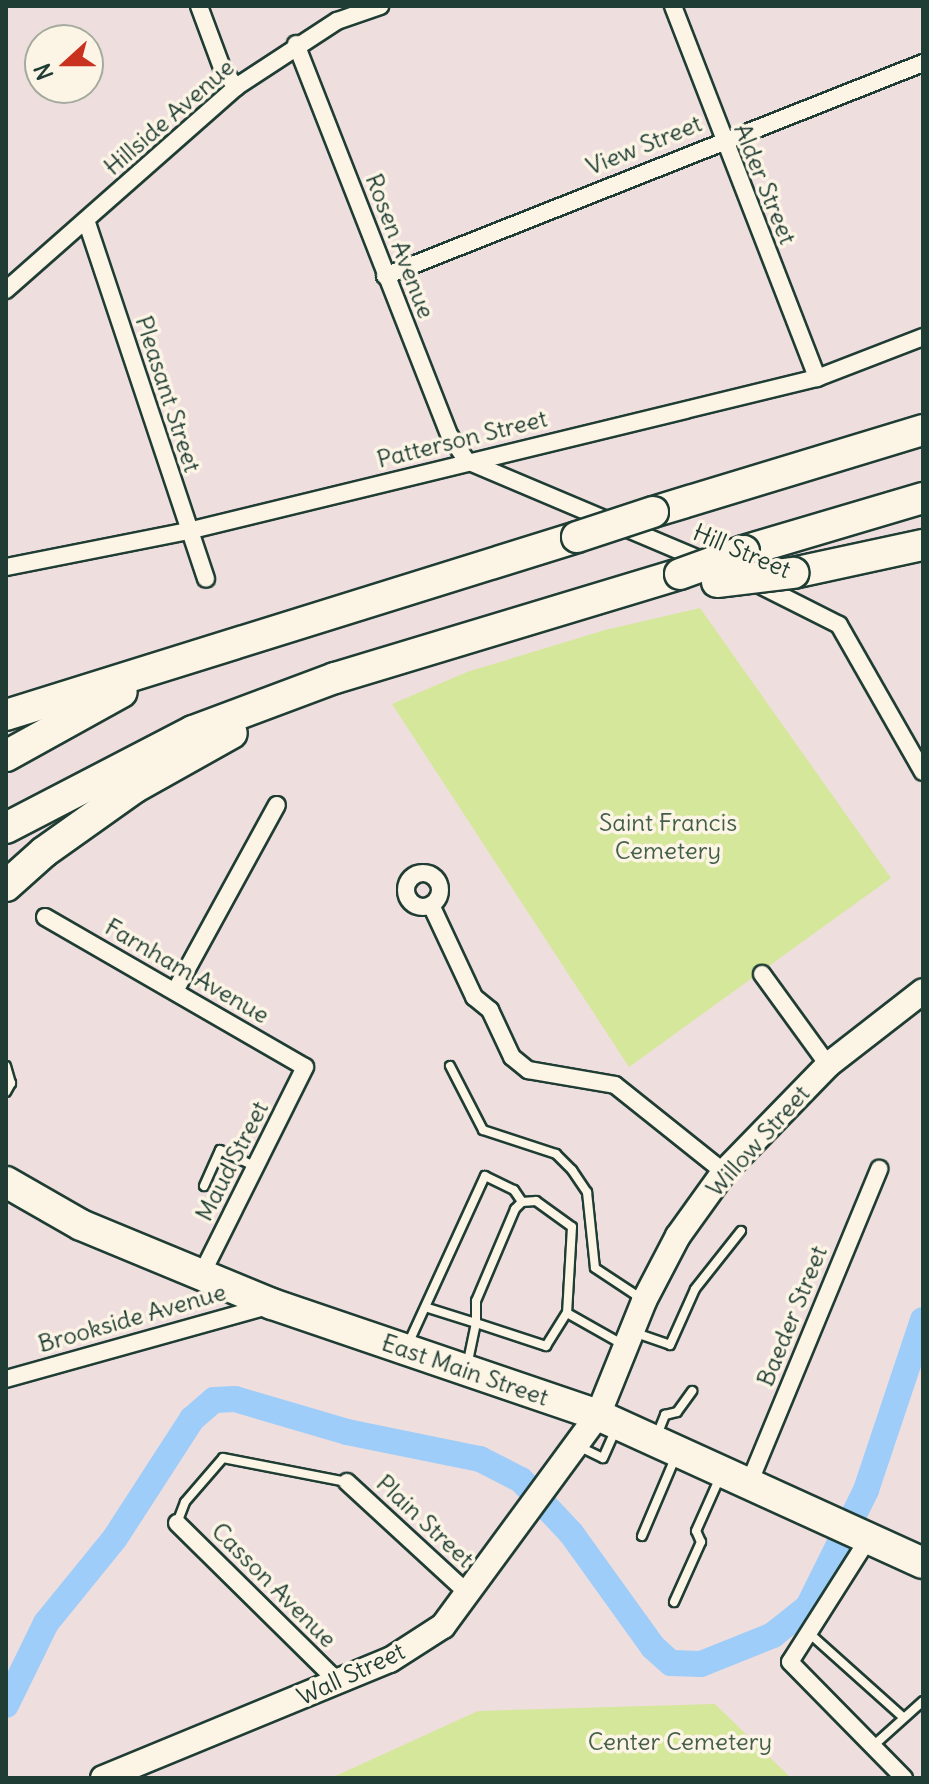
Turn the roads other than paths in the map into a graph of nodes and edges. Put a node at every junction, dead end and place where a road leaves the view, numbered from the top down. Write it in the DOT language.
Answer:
graph roads {
  1 [pos="199,6"];
  2 [pos="380,6"];
  3 [pos="673,6"];
  4 [pos="296,44"];
  5 [pos="923,63"];
  6 [pos="236,87"];
  7 [pos="721,140"];
  8 [pos="87,223"];
  9 [pos="385,276"];
  10 [pos="6,290"];
  11 [pos="923,337"];
  12 [pos="817,378"];
  13 [pos="923,430"];
  14 [pos="467,461"];
  15 [pos="923,498"];
  16 [pos="188,531"];
  17 [pos="923,545"];
  18 [pos="6,567"];
  19 [pos="206,579"];
  20 [pos="598,600"];
  21 [pos="209,648"];
  22 [pos="335,678"];
  23 [pos="6,715"];
  24 [pos="6,756"];
  25 [pos="923,772"];
  26 [pos="277,805"];
  27 [pos="6,828"];
  28 [pos="6,886"];
  29 [pos="431,905"];
  30 [pos="45,917"];
  31 [pos="762,974"];
  32 [pos="175,991"];
  33 [pos="923,991"];
  34 [pos="828,1065"];
  35 [pos="450,1066"];
  36 [pos="6,1067"];
  37 [pos="305,1067"];
  38 [pos="6,1092"];
  39 [pos="255,1166"];
  40 [pos="879,1169"];
  41 [pos="724,1172"];
  42 [pos="6,1182"];
  43 [pos="204,1186"];
  44 [pos="522,1202"];
  45 [pos="741,1231"];
  46 [pos="201,1276"];
  47 [pos="644,1301"];
  48 [pos="272,1304"];
  49 [pos="428,1308"];
  50 [pos="567,1313"];
  51 [pos="476,1323"];
  52 [pos="629,1339"];
  53 [pos="405,1350"];
  54 [pos="466,1370"];
  55 [pos="6,1379"];
  56 [pos="692,1391"];
  57 [pos="608,1419"];
  58 [pos="667,1445"];
  59 [pos="737,1475"];
  60 [pos="347,1482"];
  61 [pos="177,1523"];
  62 [pos="868,1535"];
  63 [pos="642,1536"];
  64 [pos="923,1563"];
  65 [pos="469,1594"];
  66 [pos="674,1602"];
  67 [pos="808,1633"];
  68 [pos="338,1682"];
  69 [pos="923,1701"];
  70 [pos="904,1718"];
  71 [pos="872,1746"];
  72 [pos="103,1778"];
  73 [pos="904,1778"];
  1 -- 6 [label="street"];
  2 -- 4 [label="street, Hillside Avenue"];
  3 -- 7 [label="street, Alder Street"];
  4 -- 6 [label="street, Hillside Avenue"];
  4 -- 9 [label="street, Rosen Avenue"];
  5 -- 7 [label="street, View Street"];
  6 -- 8 [label="street, Hillside Avenue"];
  7 -- 9 [label="street, View Street"];
  7 -- 12 [label="street, Alder Street"];
  8 -- 10 [label="street, Hillside Avenue"];
  8 -- 16 [label="street, Pleasant Street"];
  9 -- 14 [label="street, Rosen Avenue"];
  11 -- 12 [label="street, Patterson Street"];
  12 -- 14 [label="street, Patterson Street"];
  13 -- 21 [label="highway, bridge"];
  14 -- 16 [label="street, Patterson Street"];
  14 -- 25 [label="street, Hill Street"];
  15 -- 20 [label="highway, bridge"];
  16 -- 18 [label="street, Patterson Street"];
  16 -- 19 [label="street, Pleasant Street"];
  17 -- 20 [label="highway, bridge"];
  20 -- 22 [label="highway"];
  21 -- 23 [label="highway"];
  21 -- 24 [label="highway"];
  22 -- 27 [label="highway"];
  22 -- 28 [label="highway"];
  26 -- 32 [label="street"];
  29 -- 41 [label="street"];
  30 -- 32 [label="street, Farnham Avenue"];
  31 -- 34 [label="street"];
  32 -- 37 [label="street, Farnham Avenue"];
  33 -- 34 [label="street, Willow Street"];
  34 -- 41 [label="street, Willow Street"];
  35 -- 47 [label="lane"];
  36 -- 38 [label="lane"];
  37 -- 39 [label="street, Maud Street"];
  39 -- 43 [label="lane"];
  39 -- 46 [label="street, Maud Street"];
  40 -- 59 [label="street, Baeder Street"];
  41 -- 47 [label="street, Willow Street"];
  42 -- 46 [label="highway, East Main Street"];
  44 -- 49 [label="lane"];
  44 -- 50 [label="lane"];
  44 -- 51 [label="lane"];
  45 -- 52 [label="lane"];
  46 -- 48 [label="highway, East Main Street"];
  47 -- 52 [label="street, Willow Street"];
  48 -- 53 [label="highway, East Main Street"];
  48 -- 55 [label="street, Brookside Avenue"];
  49 -- 51 [label="lane"];
  49 -- 53 [label="lane"];
  50 -- 51 [label="lane"];
  50 -- 52 [label="lane"];
  51 -- 54 [label="lane"];
  52 -- 57 [label="street, Willow Street"];
  53 -- 54 [label="highway, East Main Street"];
  54 -- 57 [label="highway, East Main Street"];
  56 -- 58 [label="lane"];
  57 -- 58 [label="highway, East Main Street"];
  57 -- 65 [label="street, Wall Street"];
  58 -- 59 [label="highway, East Main Street"];
  58 -- 63 [label="lane"];
  59 -- 62 [label="highway, East Main Street"];
  59 -- 66 [label="lane"];
  60 -- 61 [label="lane"];
  60 -- 65 [label="street, Plain Street"];
  61 -- 68 [label="street, Casson Avenue"];
  62 -- 64 [label="highway, East Main Street"];
  62 -- 67 [label="street"];
  65 -- 68 [label="street, Wall Street"];
  67 -- 70 [label="lane"];
  67 -- 71 [label="street"];
  68 -- 72 [label="street, Wall Street"];
  69 -- 70 [label="lane"];
  70 -- 71 [label="lane"];
  71 -- 73 [label="street"];
}
